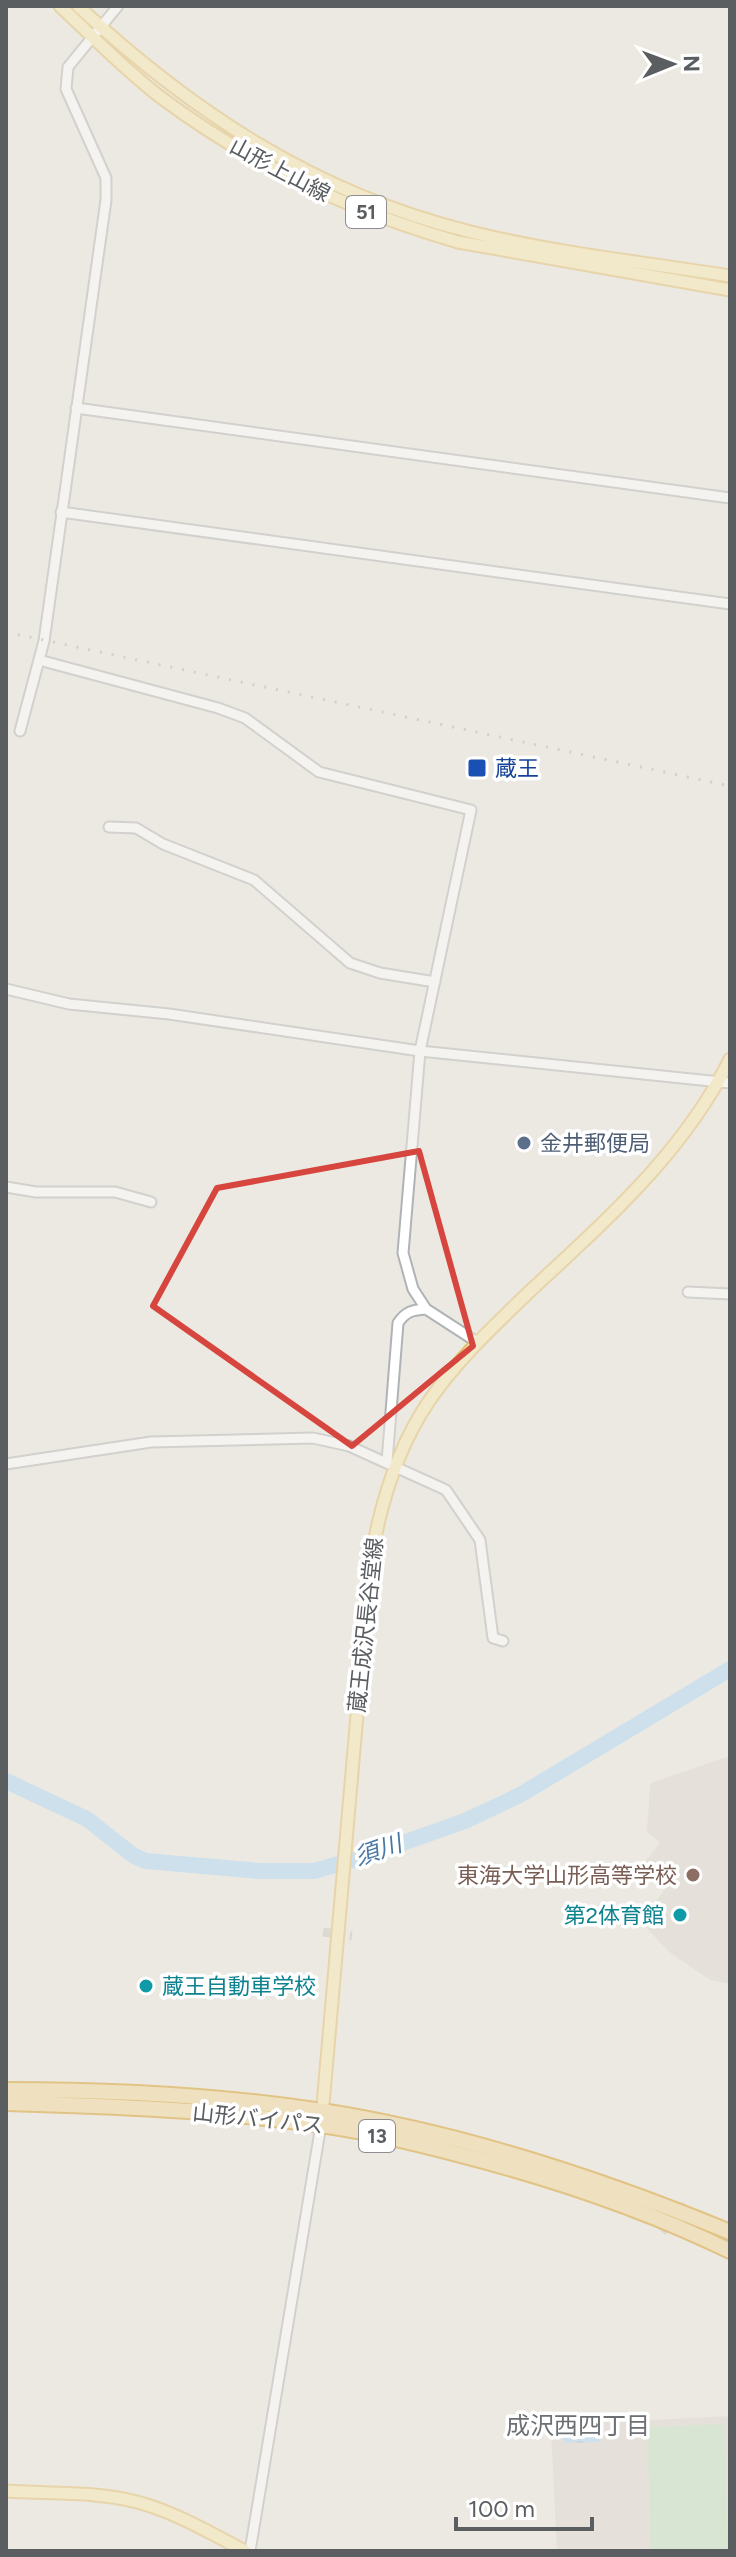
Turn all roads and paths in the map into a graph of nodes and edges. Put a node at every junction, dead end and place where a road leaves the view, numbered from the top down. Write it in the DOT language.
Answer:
graph roads {
  1 [pos="60,6"];
  2 [pos="78,6"];
  3 [pos="118,6"];
  4 [pos="98,32"];
  5 [pos="730,276"];
  6 [pos="730,290"];
  7 [pos="76,408"];
  8 [pos="730,498"];
  9 [pos="61,512"];
  10 [pos="730,604"];
  11 [pos="39,660"];
  12 [pos="20,731"];
  13 [pos="109,827"];
  14 [pos="435,982"];
  15 [pos="6,989"];
  16 [pos="420,1051"];
  17 [pos="730,1059"];
  18 [pos="724,1082"];
  19 [pos="6,1187"];
  20 [pos="151,1202"];
  21 [pos="688,1292"];
  22 [pos="730,1294"];
  23 [pos="426,1309"];
  24 [pos="477,1342"];
  25 [pos="6,1464"];
  26 [pos="392,1464"];
  27 [pos="503,1641"];
  28 [pos="6,2090"];
  29 [pos="6,2103"];
  30 [pos="322,2118"];
  31 [pos="730,2232"];
  32 [pos="730,2251"];
  33 [pos="6,2491"];
  34 [pos="248,2551"];
  1 -- 4 [label="main road, 山形上山線 / 51"];
  2 -- 4 [label="main road, 山形上山線 / 51"];
  3 -- 4 [label="street"];
  4 -- 5 [label="main road, 山形上山線 / 51"];
  4 -- 6 [label="main road, 山形上山線 / 51"];
  4 -- 7 [label="street"];
  7 -- 8 [label="street"];
  7 -- 9 [label="street"];
  9 -- 10 [label="street"];
  9 -- 11 [label="street"];
  11 -- 12 [label="street"];
  11 -- 14 [label="street"];
  13 -- 14 [label="street"];
  14 -- 16 [label="street"];
  15 -- 16 [label="street"];
  16 -- 18 [label="street"];
  16 -- 23 [label="street"];
  17 -- 18 [label="main road, 蔵王成沢長谷堂線"];
  18 -- 24 [label="main road, 蔵王成沢長谷堂線"];
  19 -- 20 [label="street"];
  21 -- 22 [label="street"];
  23 -- 24 [label="street"];
  23 -- 26 [label="street"];
  24 -- 26 [label="main road, 蔵王成沢長谷堂線"];
  25 -- 26 [label="street"];
  26 -- 27 [label="street"];
  26 -- 30 [label="main road, 蔵王成沢長谷堂線"];
  28 -- 30 [label="highway, 山形バイパス / 13"];
  29 -- 30 [label="highway, 山形バイパス / 13"];
  30 -- 31 [label="highway, 山形バイパス / 13"];
  30 -- 32 [label="highway, 山形バイパス / 13"];
  30 -- 34 [label="street"];
  33 -- 34 [label="main road"];
}
